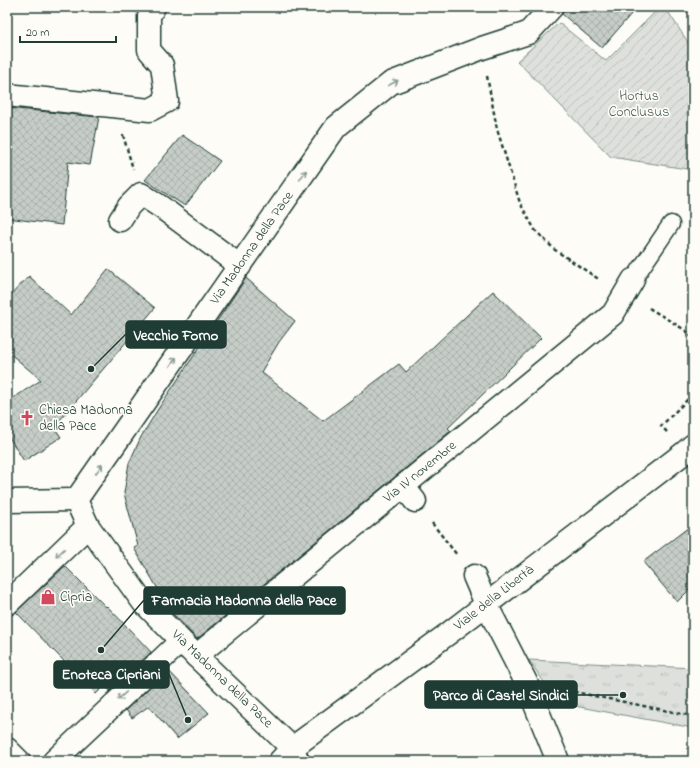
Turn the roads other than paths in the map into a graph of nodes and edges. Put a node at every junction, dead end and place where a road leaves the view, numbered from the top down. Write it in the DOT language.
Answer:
graph roads {
  1 [pos="154,7"];
  2 [pos="552,7"];
  3 [pos="7,95"];
  4 [pos="120,220"];
  5 [pos="671,224"];
  6 [pos="240,266"];
  7 [pos="629,288"];
  8 [pos="693,445"];
  9 [pos="76,500"];
  10 [pos="7,501"];
  11 [pos="88,526"];
  12 [pos="474,576"];
  13 [pos="7,604"];
  14 [pos="486,604"];
  15 [pos="188,648"];
  16 [pos="7,749"];
  17 [pos="290,757"];
  18 [pos="18,761"];
  19 [pos="54,761"];
  20 [pos="558,761"];
  1 -- 3 [label="street"];
  6 -- 2 [label="street, Via Madonna della Pace, one-way"];
  4 -- 6 [label="street"];
  5 -- 7 [label="lane"];
  9 -- 6 [label="street, Via Madonna della Pace, one-way"];
  7 -- 15 [label="street, Via IV novembre"];
  8 -- 14 [label="street, Viale della Libertà"];
  9 -- 10 [label="street"];
  9 -- 11 [label="street, Via Madonna della Pace"];
  11 -- 13 [label="street, one-way"];
  11 -- 15 [label="street, Via Madonna della Pace"];
  12 -- 14 [label="street"];
  14 -- 17 [label="street, Viale della Libertà"];
  14 -- 20 [label="street"];
  15 -- 17 [label="street, Via Madonna della Pace"];
  15 -- 19 [label="street, Via IV novembre, one-way"];
  16 -- 18 [label="street"];
}
